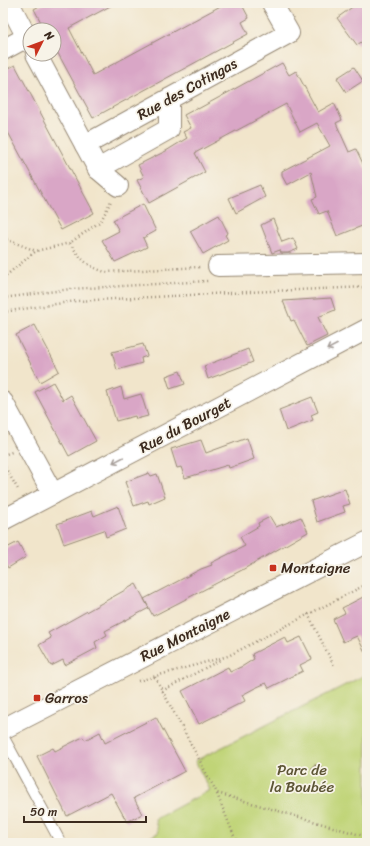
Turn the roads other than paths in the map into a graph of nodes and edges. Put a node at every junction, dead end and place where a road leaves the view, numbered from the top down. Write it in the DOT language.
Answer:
graph roads {
  1 [pos="9,3"];
  2 [pos="272,3"];
  3 [pos="22,28"];
  4 [pos="22,47"];
  5 [pos="3,50"];
  6 [pos="40,62"];
  7 [pos="169,99"];
  8 [pos="85,145"];
  9 [pos="98,169"];
  10 [pos="118,186"];
  11 [pos="367,263"];
  12 [pos="215,273"];
  13 [pos="367,329"];
  14 [pos="3,402"];
  15 [pos="53,494"];
  16 [pos="3,520"];
  17 [pos="367,542"];
  18 [pos="3,729"];
  19 [pos="3,736"];
  20 [pos="61,843"];
  1 -- 3 [label="street"];
  2 -- 7 [label="street, Rue des Cotingas"];
  4 -- 5 [label="street"];
  6 -- 8 [label="street"];
  7 -- 8 [label="street, Rue des Cotingas"];
  7 -- 9 [label="street"];
  8 -- 9 [label="street"];
  9 -- 10 [label="street"];
  11 -- 12 [label="street"];
  13 -- 15 [label="street, Rue du Bourget, one-way"];
  14 -- 15 [label="street"];
  15 -- 16 [label="street, Rue du Bourget"];
  17 -- 18 [label="street, Rue Montaigne"];
  19 -- 20 [label="lane"];
}
